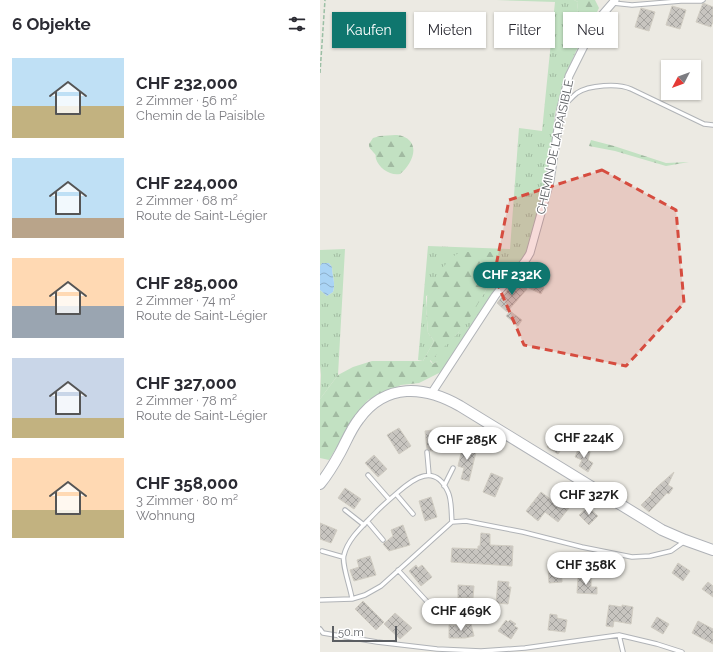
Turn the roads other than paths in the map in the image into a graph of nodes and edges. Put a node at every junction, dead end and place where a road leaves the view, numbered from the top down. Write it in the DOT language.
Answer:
graph roads {
  1 [pos="703,0"];
  2 [pos="611,4"];
  3 [pos="561,108"];
  4 [pos="713,126"];
  5 [pos="431,394"];
  6 [pos="427,452"];
  7 [pos="453,468"];
  8 [pos="368,475"];
  9 [pos="429,475"];
  10 [pos="320,484"];
  11 [pos="444,486"];
  12 [pos="396,494"];
  13 [pos="389,499"];
  14 [pos="345,510"];
  15 [pos="413,514"];
  16 [pos="367,521"];
  17 [pos="452,522"];
  18 [pos="364,525"];
  19 [pos="383,540"];
  20 [pos="685,540"];
  21 [pos="713,550"];
  22 [pos="322,551"];
  23 [pos="343,557"];
  24 [pos="398,570"];
  25 [pos="352,599"];
  26 [pos="320,600"];
  27 [pos="492,611"];
  28 [pos="320,629"];
  29 [pos="619,635"];
  30 [pos="499,651"];
  31 [pos="623,652"];
  32 [pos="682,652"];
  1 -- 2 [label="lane"];
  2 -- 3 [label="street, CHEMIN DE LA PAISIBLE"];
  3 -- 4 [label="lane"];
  3 -- 5 [label="street, CHEMIN DE LA PAISIBLE"];
  5 -- 10 [label="main road"];
  5 -- 20 [label="main road"];
  6 -- 9 [label="lane"];
  7 -- 11 [label="lane"];
  8 -- 13 [label="lane"];
  9 -- 11 [label="lane"];
  9 -- 12 [label="lane"];
  11 -- 17 [label="lane"];
  12 -- 13 [label="lane"];
  12 -- 15 [label="lane"];
  13 -- 16 [label="lane"];
  14 -- 18 [label="lane"];
  16 -- 18 [label="lane"];
  16 -- 19 [label="lane"];
  17 -- 20 [label="lane"];
  17 -- 24 [label="lane"];
  18 -- 23 [label="lane"];
  20 -- 21 [label="main road"];
  22 -- 23 [label="lane"];
  23 -- 25 [label="lane"];
  24 -- 25 [label="lane"];
  24 -- 27 [label="lane"];
  25 -- 26 [label="lane"];
  28 -- 30 [label="lane"];
  29 -- 30 [label="lane"];
  29 -- 31 [label="lane"];
  29 -- 32 [label="lane"];
}
